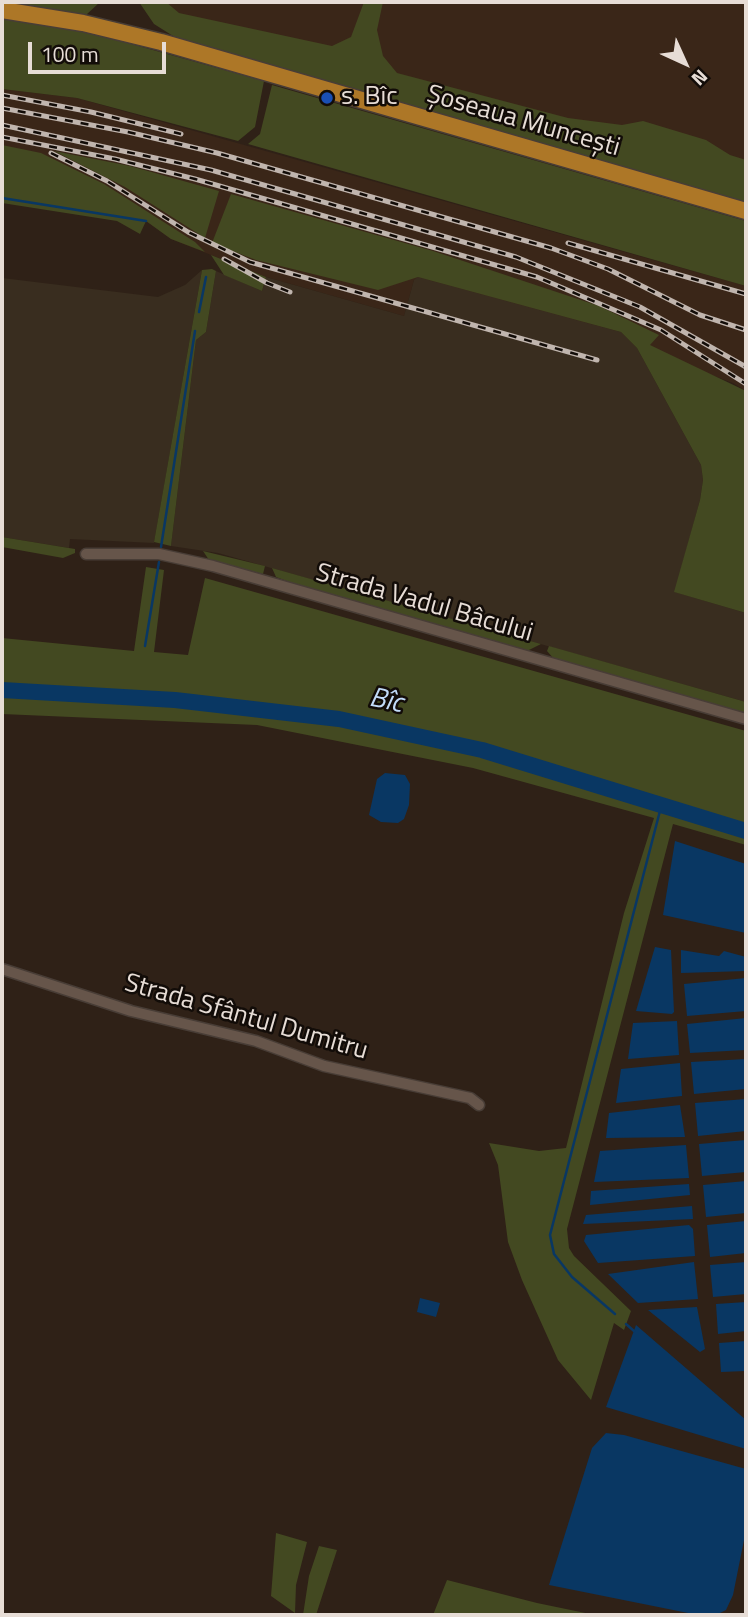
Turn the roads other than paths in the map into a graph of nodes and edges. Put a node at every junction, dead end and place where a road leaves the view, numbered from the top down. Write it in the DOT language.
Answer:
graph roads {
  1 [pos="2,10"];
  2 [pos="746,211"];
  3 [pos="86,554"];
  4 [pos="746,719"];
  5 [pos="2,969"];
  6 [pos="479,1105"];
  1 -- 2 [label="main road, Șoseaua Muncești"];
  3 -- 4 [label="street, Strada Vadul Bâcului"];
  5 -- 6 [label="street, Strada Sfântul Dumitru"];
}
